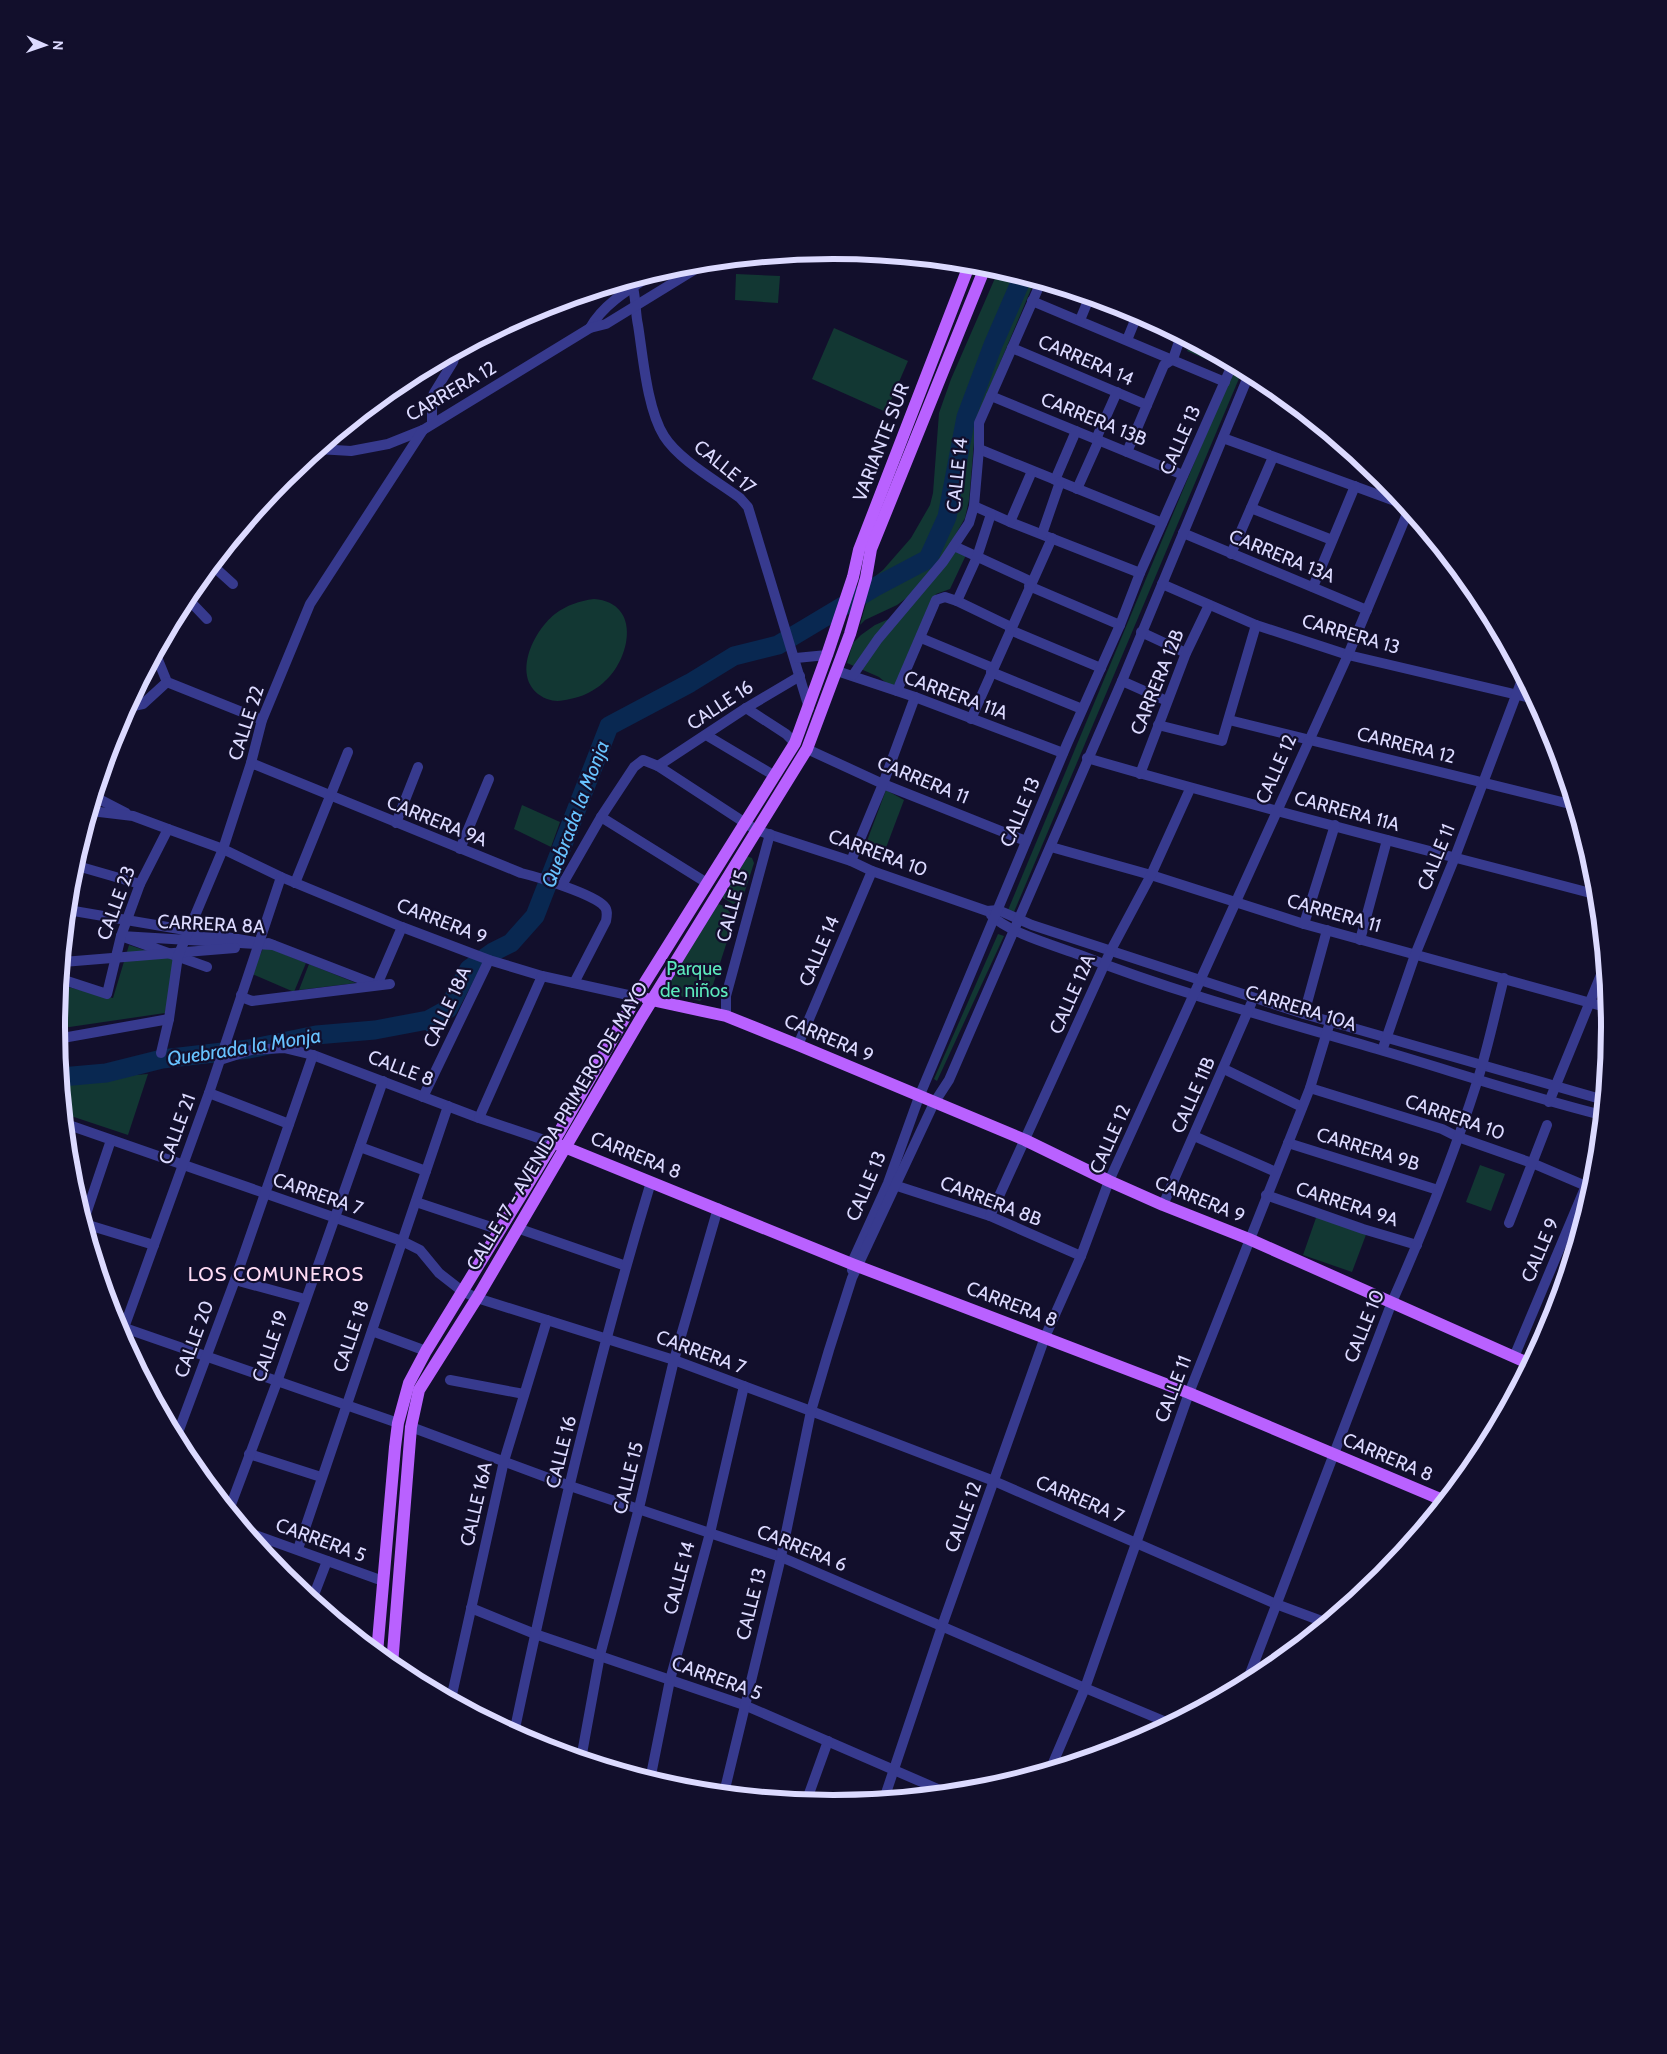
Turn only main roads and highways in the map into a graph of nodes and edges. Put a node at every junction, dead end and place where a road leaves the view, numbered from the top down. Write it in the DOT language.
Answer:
graph roads {
  1 [pos="967,270"];
  2 [pos="983,273"];
  3 [pos="850,634"];
  4 [pos="832,635"];
  5 [pos="751,827"];
  6 [pos="637,997"];
  7 [pos="653,1000"];
  8 [pos="559,1144"];
  9 [pos="1525,1362"];
  10 [pos="404,1425"];
  11 [pos="1440,1499"];
  12 [pos="378,1645"];
  13 [pos="392,1656"];
  1 -- 4 [label="main road, VARIANTE SUR"];
  2 -- 3 [label="main road, VARIANTE SUR"];
  3 -- 5 [label="main road, CALLE 17 - AVENIDA PRIMERO DE MAYO"];
  4 -- 5 [label="main road, CALLE 17 - AVENIDA PRIMERO DE MAYO"];
  5 -- 6 [label="main road, CALLE 17 - AVENIDA PRIMERO DE MAYO"];
  5 -- 7 [label="main road, CALLE 17 - AVENIDA PRIMERO DE MAYO"];
  6 -- 7 [label="main road, CARRERA 9"];
  6 -- 8 [label="main road, CALLE 17 - AVENIDA PRIMERO DE MAYO"];
  7 -- 8 [label="main road, CALLE 17 - AVENIDA PRIMERO DE MAYO"];
  7 -- 9 [label="main road, CARRERA 9"];
  8 -- 10 [label="main road, CALLE 17 - AVENIDA PRIMERO DE MAYO"];
  8 -- 10 [label="main road, CALLE 17 - AVENIDA PRIMERO DE MAYO"];
  8 -- 11 [label="main road, CARRERA 8"];
  10 -- 12 [label="main road, CALLE 17 - AVENIDA PRIMERO DE MAYO"];
  10 -- 13 [label="main road, CALLE 17 - AVENIDA PRIMERO DE MAYO"];
}
